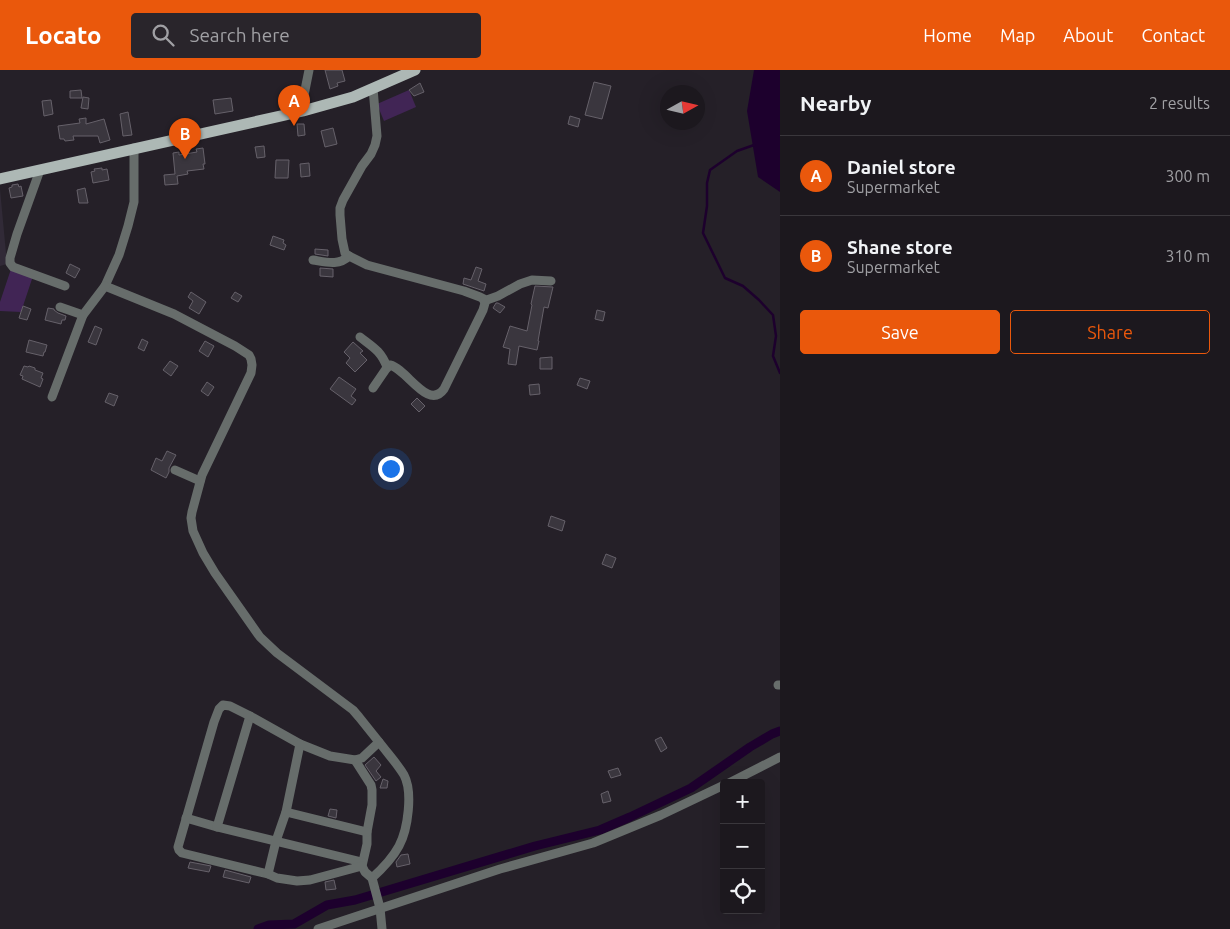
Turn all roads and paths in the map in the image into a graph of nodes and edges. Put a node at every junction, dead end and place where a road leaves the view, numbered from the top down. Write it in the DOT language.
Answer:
graph roads {
  1 [pos="309,70"];
  2 [pos="415,70"];
  3 [pos="373,88"];
  4 [pos="303,111"];
  5 [pos="134,148"];
  6 [pos="40,170"];
  7 [pos="0,179"];
  8 [pos="349,256"];
  9 [pos="313,260"];
  10 [pos="551,281"];
  11 [pos="65,286"];
  12 [pos="105,286"];
  13 [pos="484,301"];
  14 [pos="60,307"];
  15 [pos="83,315"];
  16 [pos="360,337"];
  17 [pos="387,367"];
  18 [pos="373,388"];
  19 [pos="52,397"];
  20 [pos="175,470"];
  21 [pos="200,481"];
  22 [pos="250,716"];
  23 [pos="379,742"];
  24 [pos="300,744"];
  25 [pos="780,757"];
  26 [pos="355,760"];
  27 [pos="738,779"];
  28 [pos="720,788"];
  29 [pos="286,812"];
  30 [pos="186,818"];
  31 [pos="217,827"];
  32 [pos="367,832"];
  33 [pos="276,841"];
  34 [pos="362,864"];
  35 [pos="268,874"];
  36 [pos="373,881"];
  37 [pos="378,904"];
  38 [pos="318,929"];
  39 [pos="382,929"];
  1 -- 4 [label="street"];
  2 -- 3 [label="main road"];
  3 -- 4 [label="main road"];
  3 -- 8 [label="street"];
  4 -- 5 [label="main road"];
  5 -- 6 [label="main road"];
  5 -- 12 [label="street"];
  6 -- 7 [label="main road"];
  6 -- 11 [label="street"];
  8 -- 9 [label="street"];
  8 -- 13 [label="street"];
  10 -- 13 [label="street"];
  12 -- 15 [label="street"];
  12 -- 21 [label="street"];
  13 -- 17 [label="street"];
  14 -- 15 [label="street"];
  15 -- 19 [label="street"];
  16 -- 17 [label="street"];
  17 -- 18 [label="street"];
  20 -- 21 [label="street"];
  21 -- 23 [label="street"];
  22 -- 24 [label="street"];
  22 -- 30 [label="street"];
  22 -- 31 [label="street"];
  23 -- 26 [label="street"];
  23 -- 36 [label="street"];
  24 -- 26 [label="street"];
  24 -- 29 [label="street"];
  25 -- 27 [label="street"];
  26 -- 32 [label="street"];
  28 -- 37 [label="street"];
  29 -- 32 [label="street"];
  29 -- 33 [label="street"];
  30 -- 31 [label="street"];
  30 -- 35 [label="street"];
  31 -- 33 [label="street"];
  32 -- 34 [label="street"];
  33 -- 34 [label="street"];
  33 -- 35 [label="street"];
  34 -- 35 [label="street"];
  34 -- 36 [label="street"];
  36 -- 37 [label="street"];
  37 -- 38 [label="street"];
  37 -- 39 [label="street"];
}
